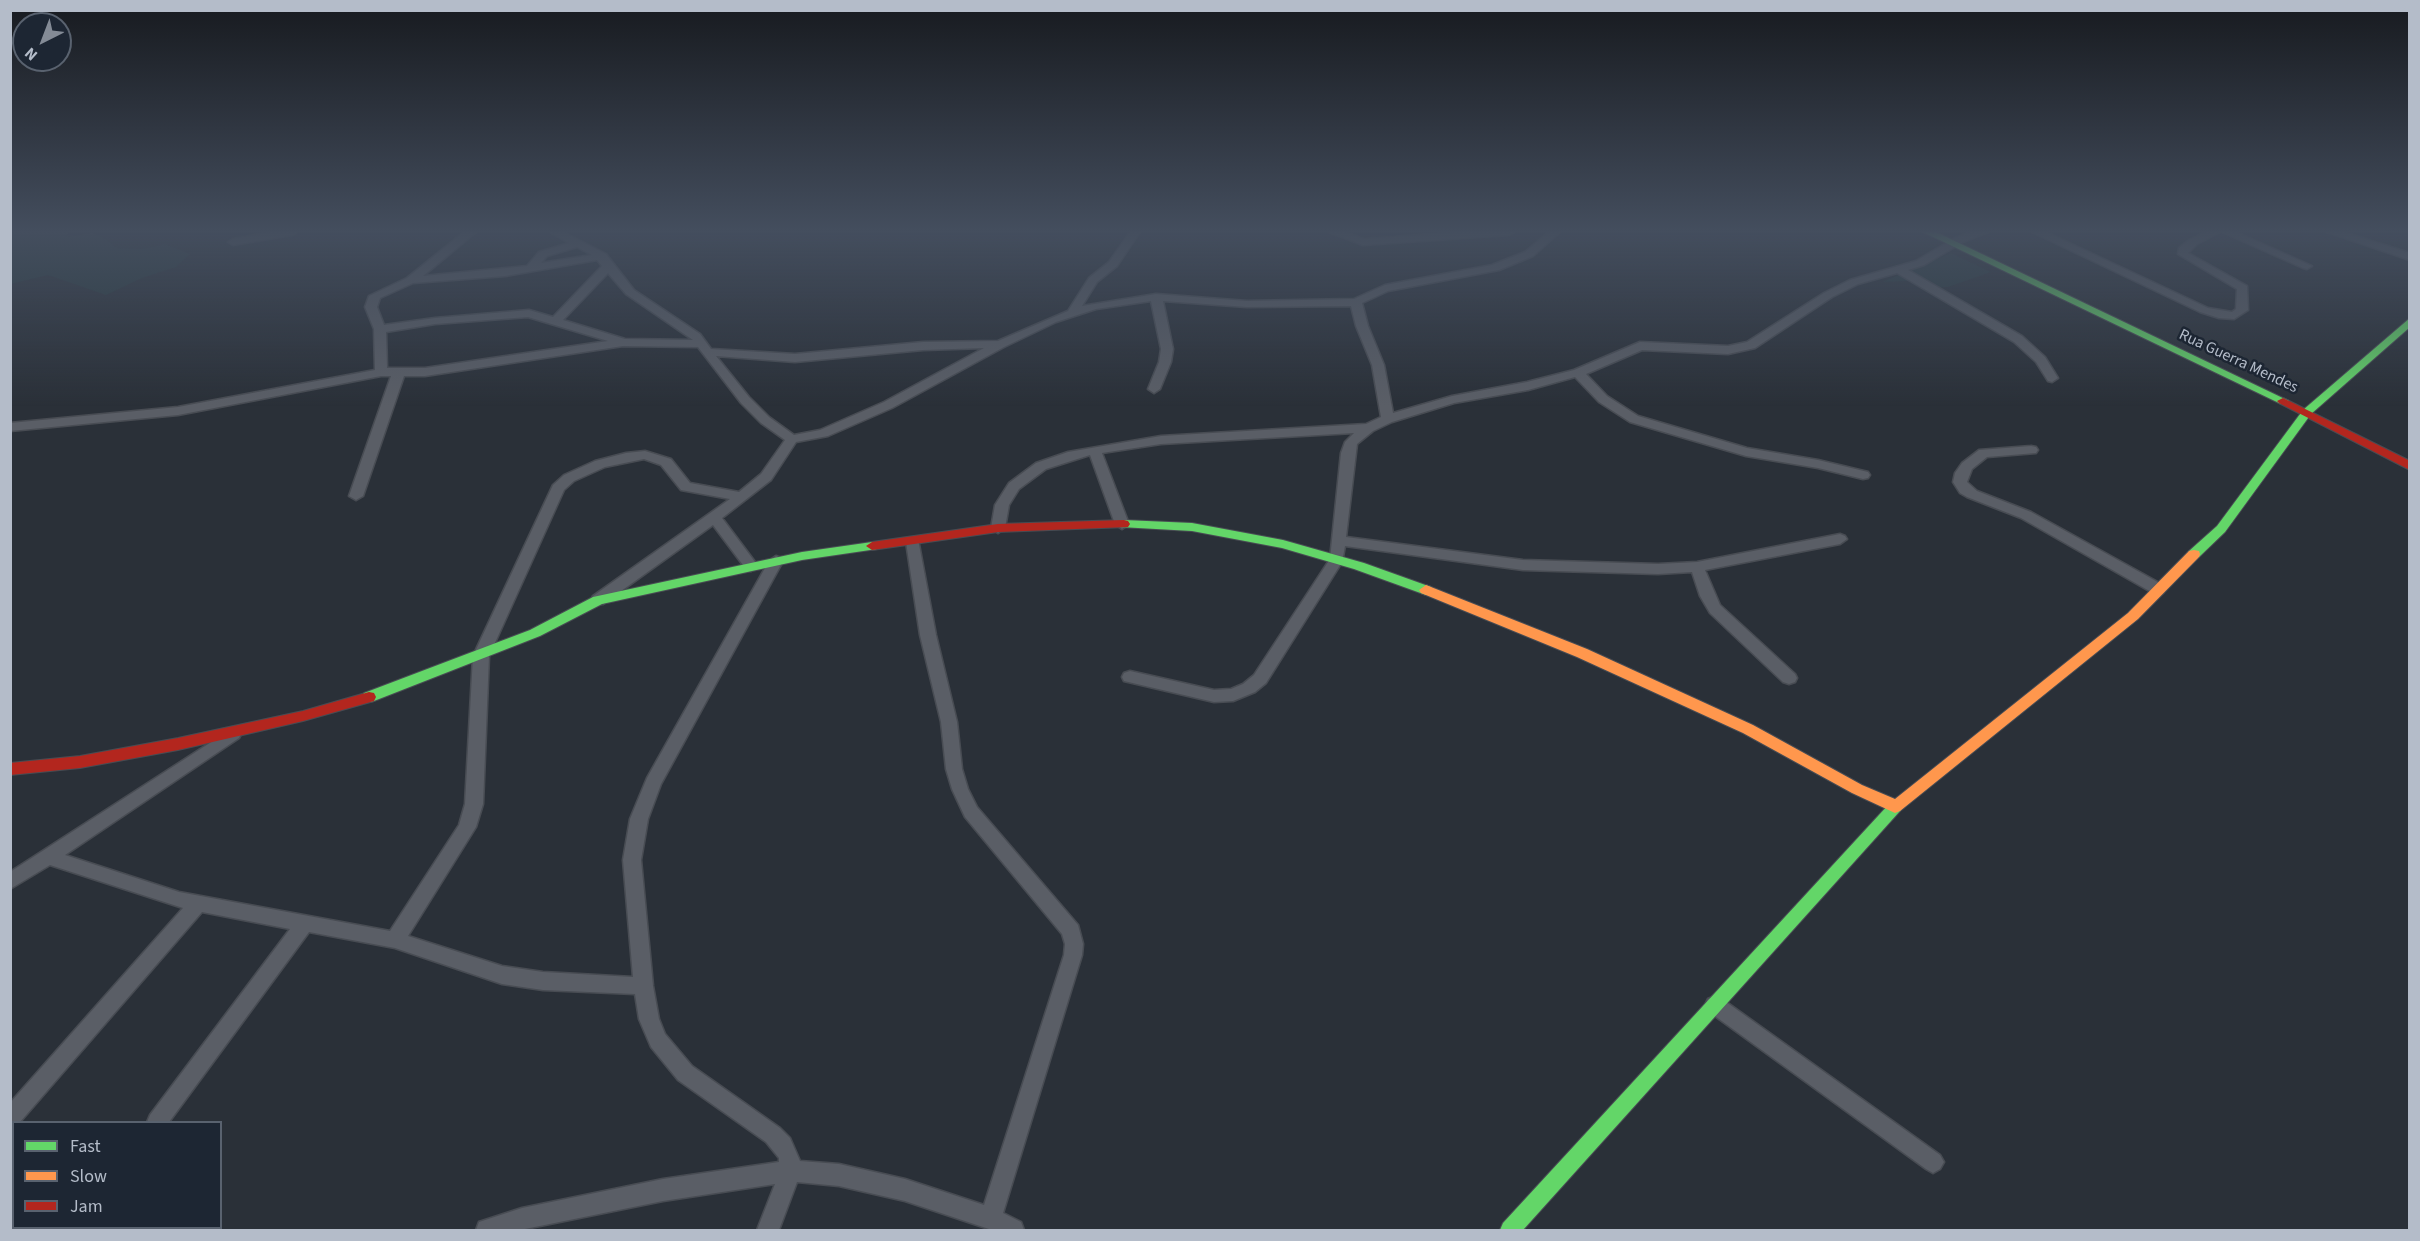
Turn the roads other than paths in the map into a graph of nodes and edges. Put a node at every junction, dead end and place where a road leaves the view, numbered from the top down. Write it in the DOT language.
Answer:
graph roads {
  1 [pos="390,290"];
  2 [pos="581,290"];
  3 [pos="628,290"];
  4 [pos="1087,290"];
  5 [pos="1381,290"];
  6 [pos="1838,290"];
  7 [pos="1934,290"];
  8 [pos="2047,290"];
  9 [pos="2161,290"];
  10 [pos="2243,290"];
  11 [pos="1156,297"];
  12 [pos="1356,302"];
  13 [pos="1072,313"];
  14 [pos="2409,321"];
  15 [pos="554,322"];
  16 [pos="380,329"];
  17 [pos="623,342"];
  18 [pos="1000,344"];
  19 [pos="705,348"];
  20 [pos="381,372"];
  21 [pos="1578,373"];
  22 [pos="398,374"];
  23 [pos="2052,378"];
  24 [pos="1154,389"];
  25 [pos="2307,412"];
  26 [pos="1388,419"];
  27 [pos="10,427"];
  28 [pos="1368,428"];
  29 [pos="792,439"];
  30 [pos="1095,450"];
  31 [pos="2031,450"];
  32 [pos="2407,461"];
  33 [pos="1863,475"];
  34 [pos="356,496"];
  35 [pos="742,497"];
  36 [pos="714,518"];
  37 [pos="1122,524"];
  38 [pos="998,528"];
  39 [pos="1840,539"];
  40 [pos="1338,541"];
  41 [pos="913,542"];
  42 [pos="1337,559"];
  43 [pos="776,561"];
  44 [pos="750,566"];
  45 [pos="1697,567"];
  46 [pos="2158,589"];
  47 [pos="598,600"];
  48 [pos="481,656"];
  49 [pos="1130,677"];
  50 [pos="1789,678"];
  51 [pos="237,731"];
  52 [pos="10,769"];
  53 [pos="1896,806"];
  54 [pos="50,857"];
  55 [pos="10,882"];
  56 [pos="199,903"];
  57 [pos="305,922"];
  58 [pos="395,940"];
  59 [pos="643,986"];
  60 [pos="1715,1005"];
  61 [pos="10,1119"];
  62 [pos="158,1121"];
  63 [pos="1933,1162"];
  64 [pos="791,1171"];
  65 [pos="992,1218"];
  66 [pos="487,1230"];
  67 [pos="768,1230"];
  68 [pos="1013,1230"];
  69 [pos="1510,1230"];
  1 -- 16 [label="street"];
  2 -- 15 [label="street"];
  3 -- 19 [label="street"];
  4 -- 13 [label="street"];
  5 -- 12 [label="street"];
  6 -- 21 [label="street"];
  7 -- 23 [label="street"];
  8 -- 25 [label="street, Rua Guerra Mendes"];
  9 -- 10 [label="street"];
  11 -- 12 [label="street"];
  11 -- 13 [label="street"];
  11 -- 24 [label="street"];
  12 -- 26 [label="street"];
  13 -- 18 [label="street"];
  14 -- 25 [label="street"];
  15 -- 16 [label="street"];
  15 -- 17 [label="street"];
  16 -- 20 [label="street"];
  17 -- 19 [label="street"];
  17 -- 22 [label="street"];
  18 -- 19 [label="street"];
  18 -- 29 [label="street"];
  19 -- 29 [label="street"];
  20 -- 22 [label="street"];
  20 -- 27 [label="street"];
  21 -- 26 [label="street"];
  21 -- 33 [label="street"];
  22 -- 34 [label="street"];
  25 -- 32 [label="street, Rua Guerra Mendes"];
  25 -- 46 [label="street"];
  26 -- 28 [label="street"];
  28 -- 30 [label="street"];
  28 -- 40 [label="street"];
  29 -- 35 [label="street"];
  30 -- 37 [label="street"];
  30 -- 38 [label="street"];
  31 -- 46 [label="street"];
  35 -- 36 [label="street"];
  35 -- 48 [label="street"];
  36 -- 44 [label="street"];
  36 -- 47 [label="street"];
  37 -- 38 [label="street"];
  37 -- 42 [label="street"];
  38 -- 41 [label="street"];
  39 -- 45 [label="street"];
  40 -- 42 [label="street"];
  40 -- 45 [label="street"];
  41 -- 43 [label="street"];
  41 -- 65 [label="street"];
  42 -- 49 [label="street"];
  42 -- 53 [label="street"];
  43 -- 44 [label="street"];
  43 -- 59 [label="street"];
  44 -- 47 [label="street"];
  45 -- 50 [label="street"];
  46 -- 53 [label="street"];
  47 -- 48 [label="street"];
  48 -- 51 [label="street"];
  48 -- 58 [label="street"];
  51 -- 52 [label="street"];
  51 -- 54 [label="street"];
  53 -- 60 [label="street"];
  54 -- 55 [label="street"];
  54 -- 56 [label="street"];
  56 -- 57 [label="street"];
  56 -- 61 [label="street"];
  57 -- 58 [label="street"];
  57 -- 62 [label="street"];
  58 -- 59 [label="street"];
  59 -- 64 [label="street"];
  60 -- 63 [label="street"];
  60 -- 69 [label="street"];
  64 -- 65 [label="street"];
  64 -- 66 [label="street"];
  64 -- 67 [label="street"];
  65 -- 68 [label="street"];
}
